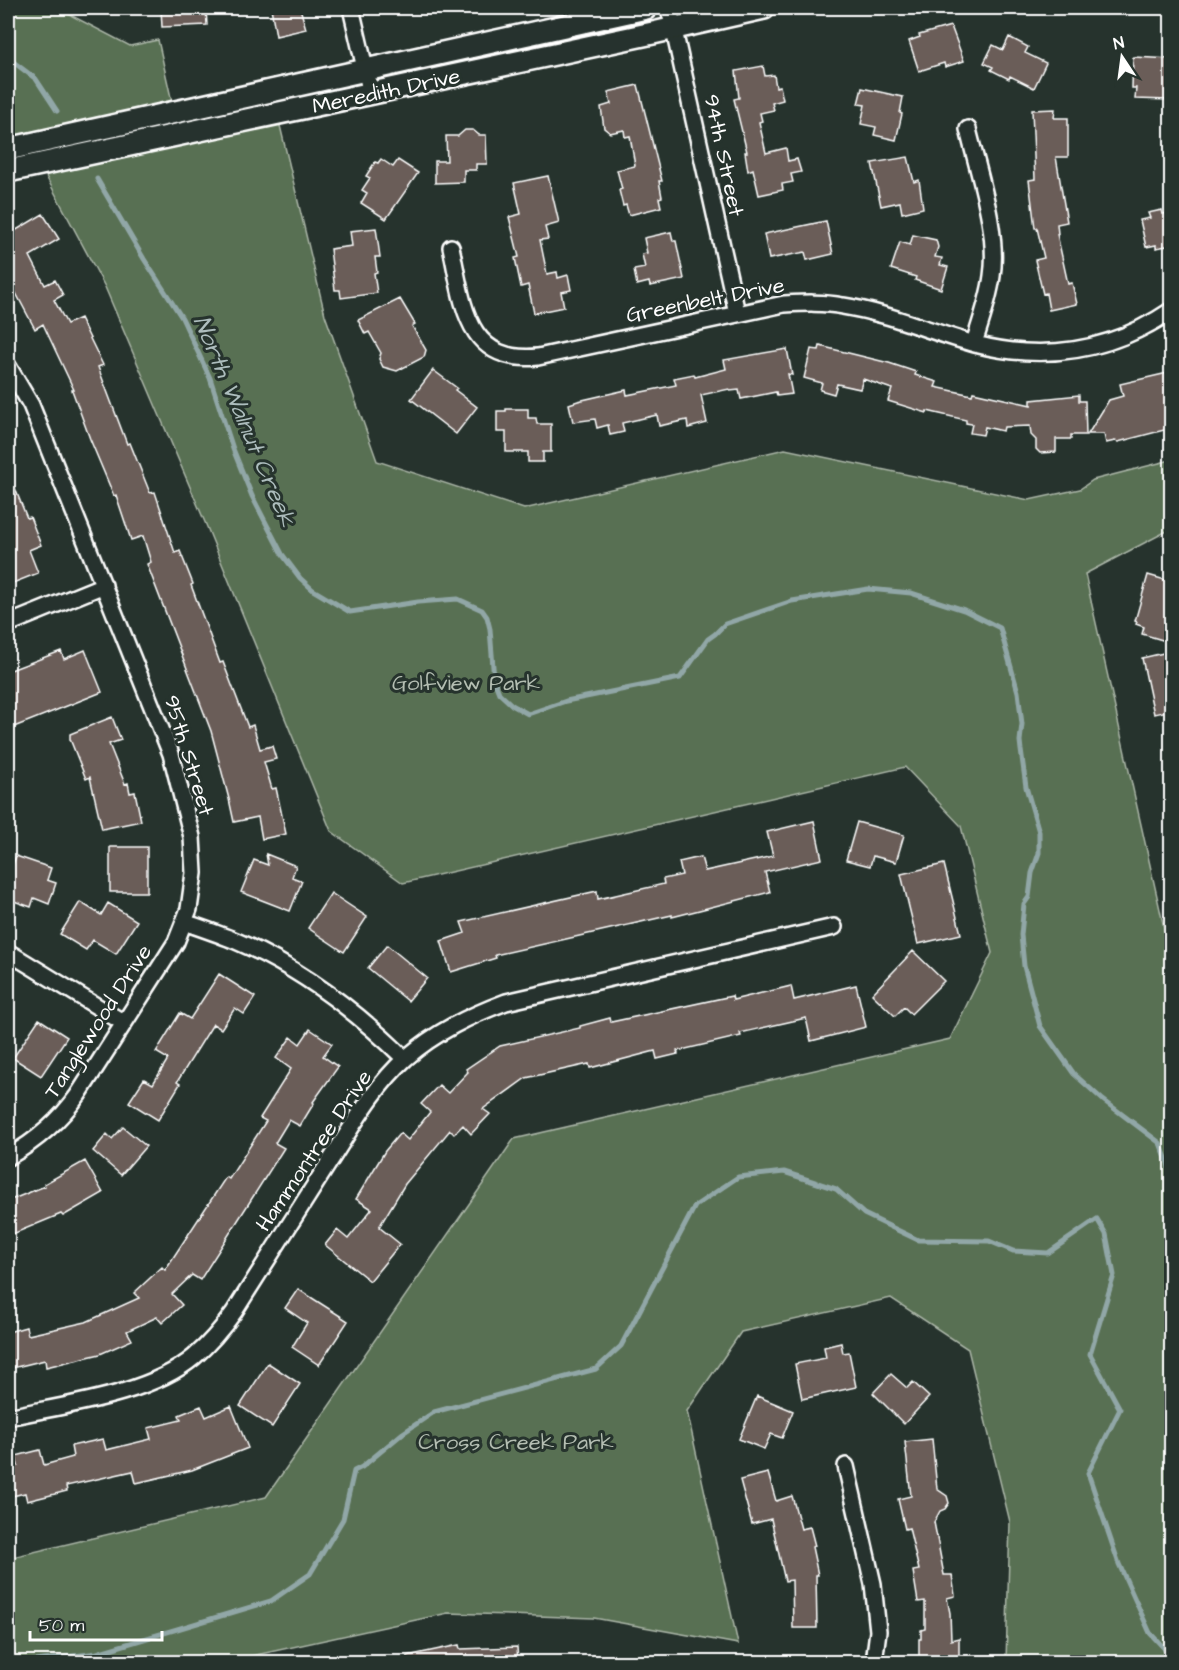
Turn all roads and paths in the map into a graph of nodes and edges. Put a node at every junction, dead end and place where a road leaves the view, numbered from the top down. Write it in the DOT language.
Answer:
graph roads {
  1 [pos="351,8"];
  2 [pos="645,8"];
  3 [pos="669,8"];
  4 [pos="764,8"];
  5 [pos="674,28"];
  6 [pos="366,71"];
  7 [pos="371,94"];
  8 [pos="968,129"];
  9 [pos="8,149"];
  10 [pos="8,171"];
  11 [pos="451,247"];
  12 [pos="1172,310"];
  13 [pos="737,313"];
  14 [pos="974,344"];
  15 [pos="8,366"];
  16 [pos="104,585"];
  17 [pos="8,624"];
  18 [pos="184,922"];
  19 [pos="834,927"];
  20 [pos="8,952"];
  21 [pos="123,1023"];
  22 [pos="405,1059"];
  23 [pos="8,1157"];
  24 [pos="8,1417"];
  25 [pos="846,1466"];
  26 [pos="874,1662"];
  1 -- 6 [label="street"];
  2 -- 6 [label="main road, Meredith Drive"];
  3 -- 5 [label="street, 94th Street"];
  4 -- 5 [label="main road, Meredith Drive"];
  5 -- 7 [label="main road, Meredith Drive"];
  5 -- 13 [label="street, 94th Street"];
  6 -- 7 [label="street"];
  6 -- 9 [label="main road, Meredith Drive"];
  7 -- 10 [label="main road, Meredith Drive"];
  8 -- 14 [label="street"];
  11 -- 13 [label="street, Greenbelt Drive"];
  12 -- 14 [label="street, Greenbelt Drive"];
  13 -- 14 [label="street, Greenbelt Drive"];
  15 -- 16 [label="street, 95th Street"];
  16 -- 17 [label="street"];
  16 -- 18 [label="street, 95th Street"];
  18 -- 21 [label="street, Tanglewood Drive"];
  18 -- 22 [label="street"];
  19 -- 22 [label="street, Hammontree Drive"];
  20 -- 21 [label="street"];
  21 -- 23 [label="street, Tanglewood Drive"];
  22 -- 24 [label="street, Hammontree Drive"];
  25 -- 26 [label="street"];
}
